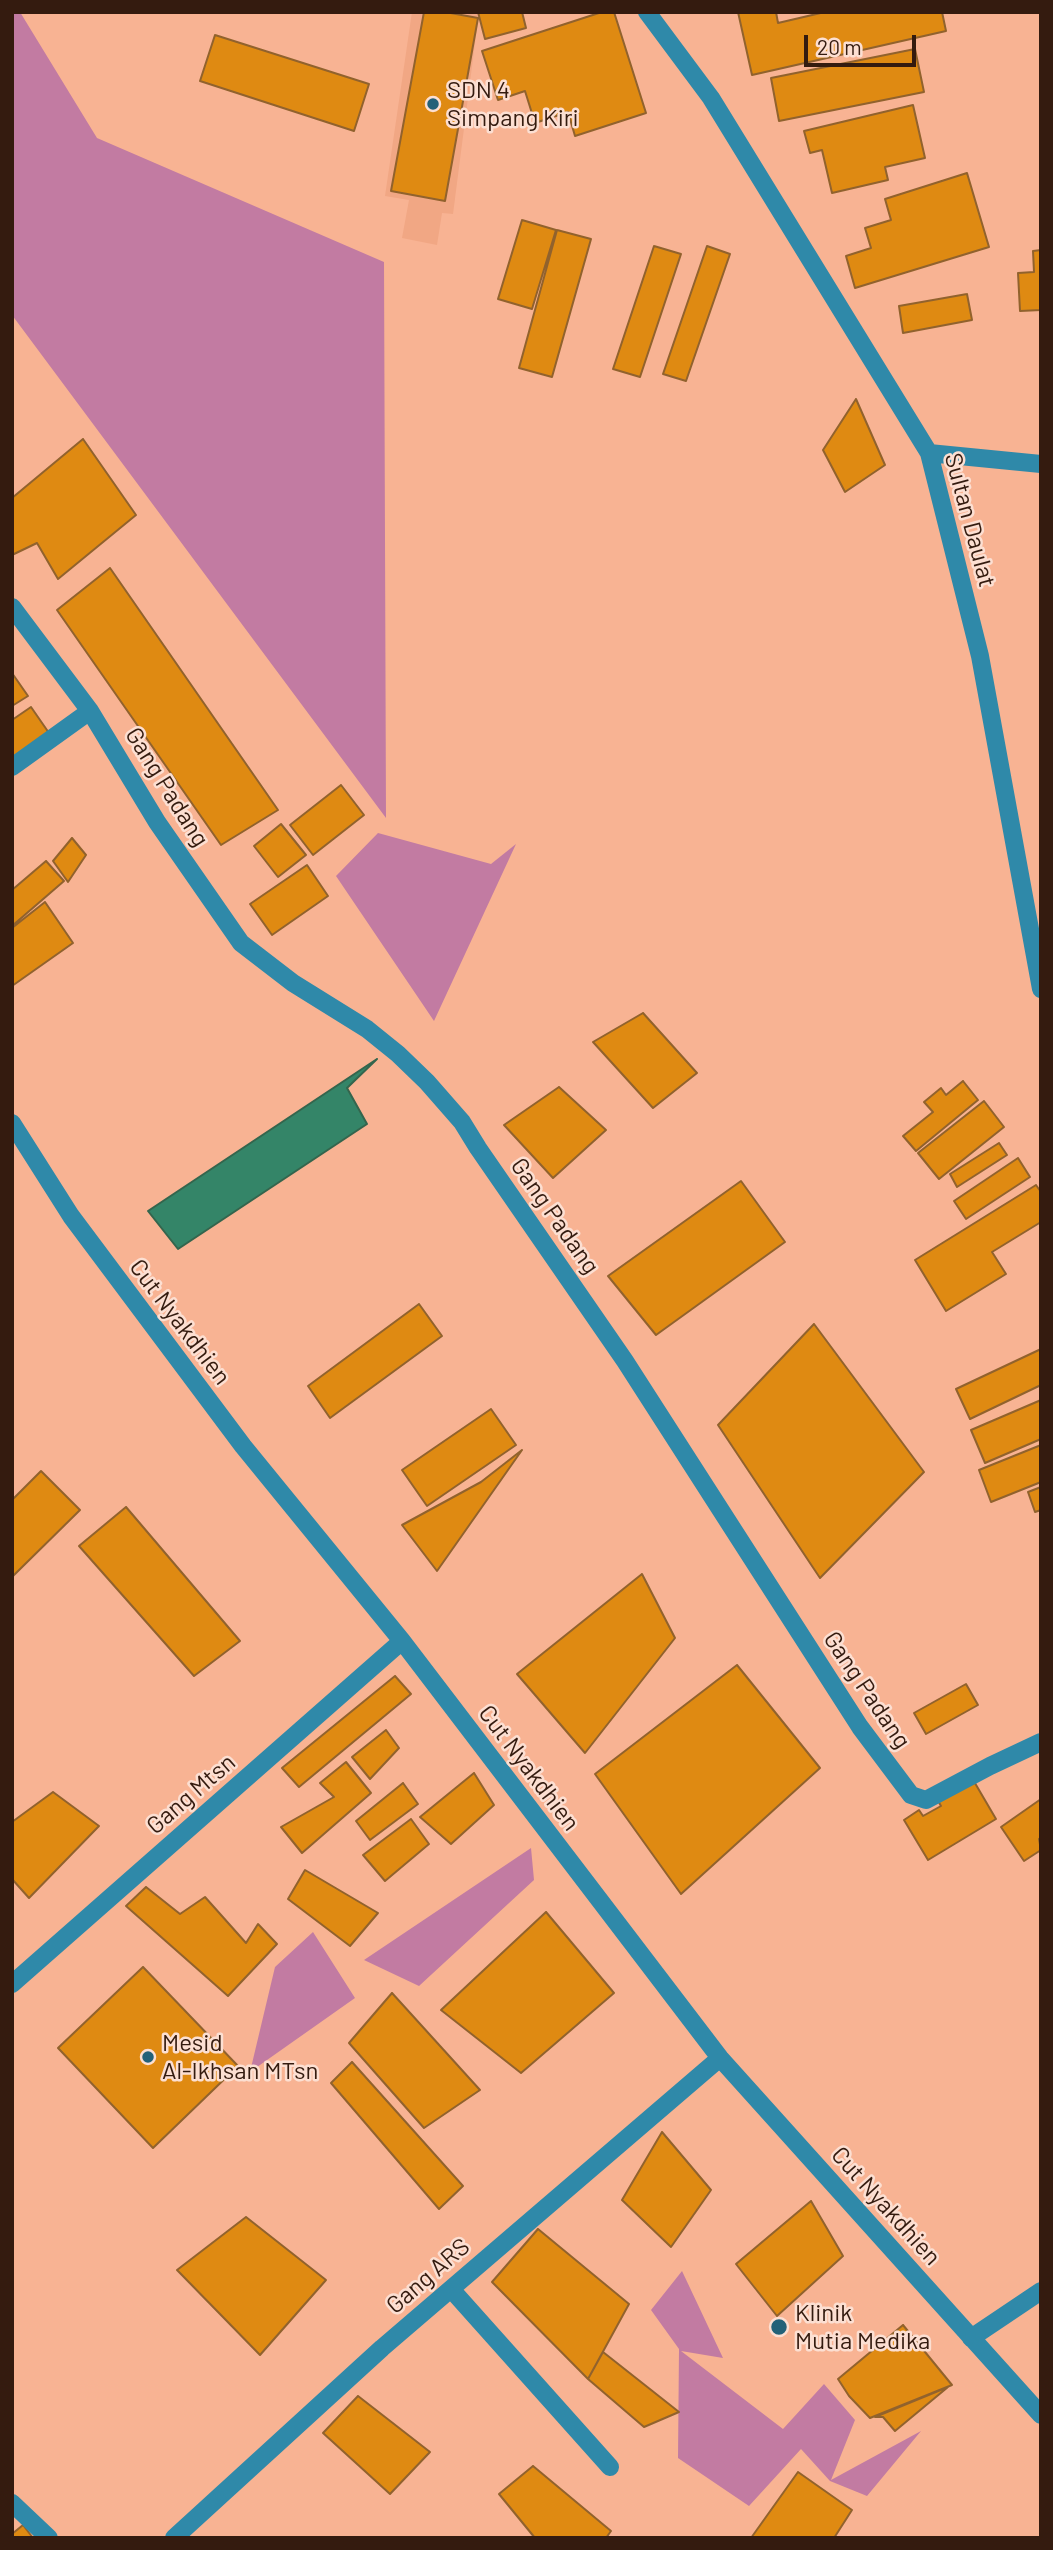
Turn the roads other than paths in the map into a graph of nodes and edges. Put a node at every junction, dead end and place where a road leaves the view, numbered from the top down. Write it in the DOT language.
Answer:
graph roads {
  1 [pos="647,12"];
  2 [pos="929,453"];
  3 [pos="1041,464"];
  4 [pos="12,607"];
  5 [pos="90,711"];
  6 [pos="12,767"];
  7 [pos="1041,989"];
  8 [pos="12,1124"];
  9 [pos="402,1641"];
  10 [pos="1041,1742"];
  11 [pos="12,1984"];
  12 [pos="720,2058"];
  13 [pos="451,2289"];
  14 [pos="1041,2291"];
  15 [pos="971,2338"];
  16 [pos="1041,2415"];
  17 [pos="610,2467"];
  18 [pos="12,2503"];
  19 [pos="49,2538"];
  20 [pos="174,2538"];
  1 -- 2 [label="street, Sultan Daulat"];
  2 -- 3 [label="street"];
  2 -- 7 [label="street, Sultan Daulat"];
  4 -- 5 [label="street, Gang Padang"];
  5 -- 6 [label="street"];
  5 -- 10 [label="street, Gang Padang"];
  8 -- 9 [label="street, Cut Nyakdhien"];
  9 -- 11 [label="street, Gang Mtsn"];
  9 -- 12 [label="street, Cut Nyakdhien"];
  12 -- 13 [label="street, Gang ARS"];
  12 -- 15 [label="street, Cut Nyakdhien"];
  13 -- 17 [label="street"];
  13 -- 20 [label="street, Gang ARS"];
  14 -- 15 [label="street"];
  15 -- 16 [label="street, Cut Nyakdhien"];
  18 -- 19 [label="street"];
}
